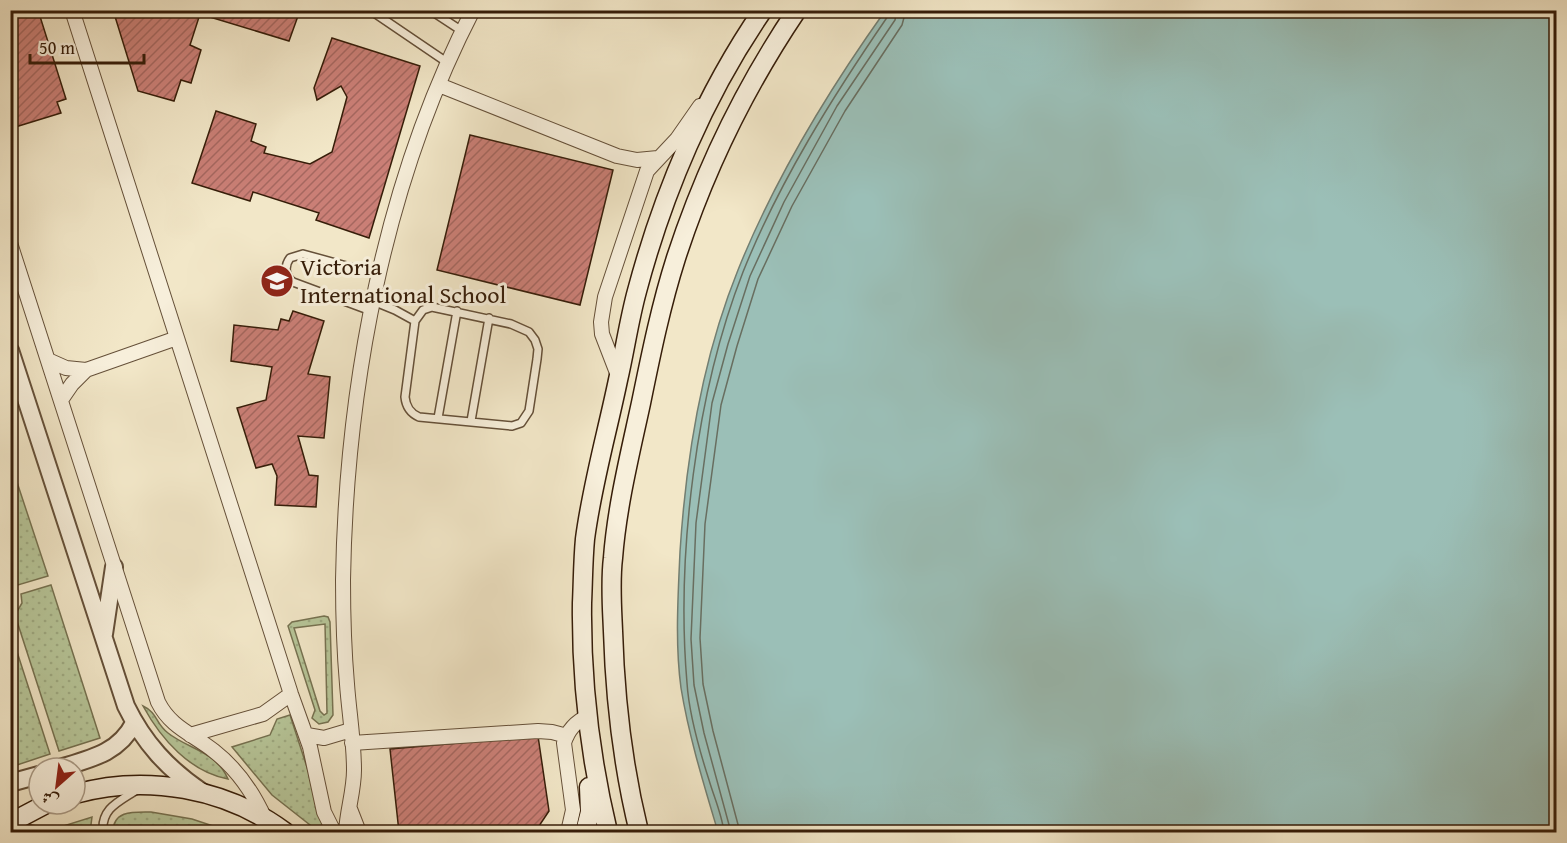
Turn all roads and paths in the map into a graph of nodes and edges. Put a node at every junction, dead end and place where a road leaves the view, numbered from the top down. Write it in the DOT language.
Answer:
graph roads {
  1 [pos="72,10"];
  2 [pos="370,10"];
  3 [pos="430,10"];
  4 [pos="473,10"];
  5 [pos="763,10"];
  6 [pos="797,10"];
  7 [pos="462,32"];
  8 [pos="448,63"];
  9 [pos="439,85"];
  10 [pos="717,87"];
  11 [pos="617,156"];
  12 [pos="658,158"];
  13 [pos="640,187"];
  14 [pos="10,243"];
  15 [pos="379,275"];
  16 [pos="372,306"];
  17 [pos="457,311"];
  18 [pos="489,318"];
  19 [pos="414,321"];
  20 [pos="177,338"];
  21 [pos="10,350"];
  22 [pos="48,360"];
  23 [pos="86,370"];
  24 [pos="619,378"];
  25 [pos="61,400"];
  26 [pos="438,418"];
  27 [pos="471,421"];
  28 [pos="114,567"];
  29 [pos="104,641"];
  30 [pos="291,693"];
  31 [pos="588,716"];
  32 [pos="134,723"];
  33 [pos="190,735"];
  34 [pos="307,735"];
  35 [pos="567,736"];
  36 [pos="352,737"];
  37 [pos="622,743"];
  38 [pos="592,748"];
  39 [pos="87,758"];
  40 [pos="27,778"];
  41 [pos="10,783"];
  42 [pos="145,785"];
  43 [pos="87,791"];
  44 [pos="202,793"];
  45 [pos="349,805"];
  46 [pos="27,814"];
  47 [pos="265,819"];
  48 [pos="10,823"];
  49 [pos="19,832"];
  50 [pos="46,832"];
  51 [pos="103,832"];
  52 [pos="285,832"];
  53 [pos="334,832"];
  54 [pos="346,832"];
  55 [pos="359,832"];
  56 [pos="568,832"];
  57 [pos="585,832"];
  58 [pos="608,832"];
  59 [pos="639,832"];
  1 -- 20 [label="street"];
  2 -- 8 [label="lane"];
  3 -- 7 [label="lane"];
  4 -- 7 [label="street"];
  5 -- 10 [label="main road"];
  6 -- 37 [label="main road"];
  7 -- 8 [label="street"];
  8 -- 9 [label="street"];
  9 -- 11 [label="street"];
  9 -- 15 [label="street"];
  10 -- 12 [label="street"];
  10 -- 24 [label="main road"];
  11 -- 12 [label="street"];
  11 -- 13 [label="street"];
  12 -- 13 [label="street"];
  13 -- 24 [label="street"];
  14 -- 22 [label="street"];
  15 -- 16 [label="street"];
  15 -- 16 [label="lane"];
  16 -- 19 [label="lane"];
  16 -- 36 [label="street"];
  17 -- 18 [label="lane"];
  17 -- 19 [label="lane"];
  17 -- 26 [label="lane"];
  18 -- 27 [label="lane"];
  18 -- 27 [label="lane"];
  19 -- 26 [label="lane"];
  20 -- 23 [label="street"];
  20 -- 30 [label="street"];
  21 -- 29 [label="street"];
  22 -- 23 [label="street"];
  22 -- 25 [label="street"];
  23 -- 25 [label="street"];
  24 -- 31 [label="main road"];
  25 -- 28 [label="street"];
  26 -- 27 [label="lane"];
  28 -- 29 [label="street"];
  28 -- 33 [label="street"];
  29 -- 32 [label="street"];
  30 -- 33 [label="street"];
  30 -- 34 [label="street"];
  31 -- 35 [label="street"];
  31 -- 38 [label="main road"];
  32 -- 39 [label="street"];
  32 -- 44 [label="street"];
  33 -- 47 [label="street"];
  34 -- 36 [label="street"];
  34 -- 53 [label="street"];
  35 -- 36 [label="street"];
  35 -- 56 [label="street"];
  36 -- 45 [label="street"];
  37 -- 38 [label="main road"];
  37 -- 59 [label="main road"];
  38 -- 57 [label="main road"];
  38 -- 58 [label="main road"];
  40 -- 41 [label="street"];
  42 -- 43 [label="main road"];
  42 -- 44 [label="main road"];
  42 -- 51 [label="lane"];
  44 -- 47 [label="main road"];
  45 -- 54 [label="street"];
  45 -- 55 [label="street"];
  46 -- 48 [label="main road"];
  47 -- 52 [label="main road"];
  49 -- 50 [label="lane"];
}
